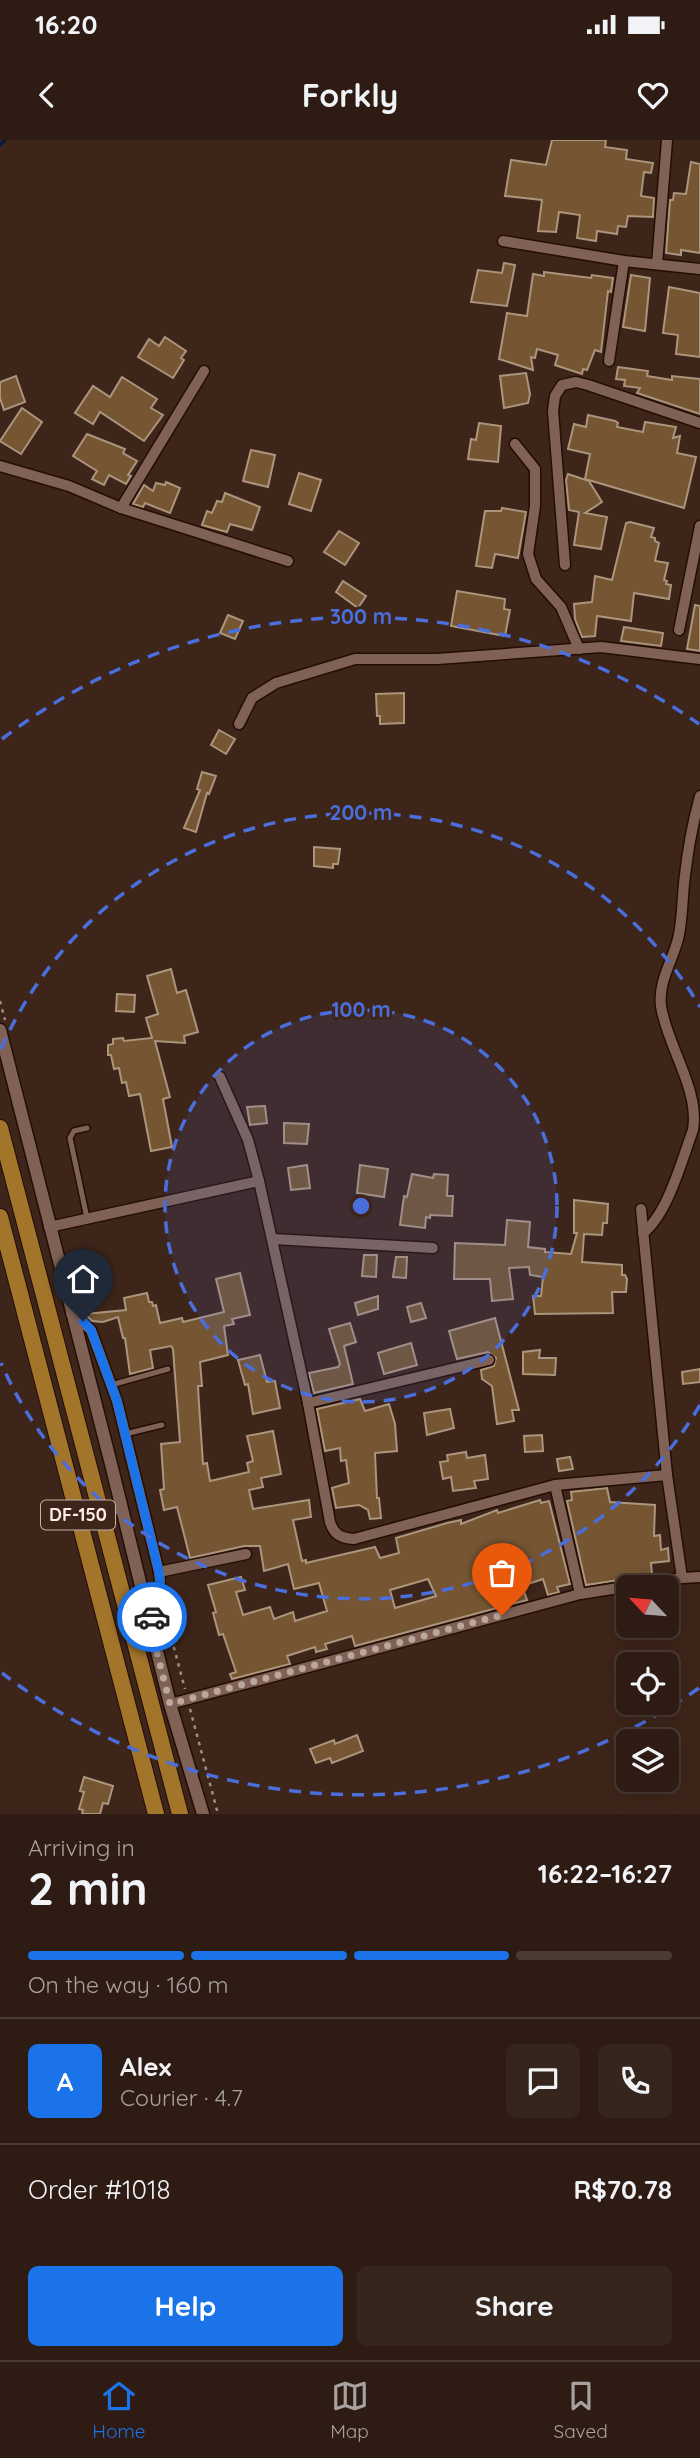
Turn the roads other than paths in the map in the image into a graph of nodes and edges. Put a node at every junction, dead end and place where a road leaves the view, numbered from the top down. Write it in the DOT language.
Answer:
graph roads {
  1 [pos="667,140"];
  2 [pos="503,242"];
  3 [pos="624,261"];
  4 [pos="657,264"];
  5 [pos="700,269"];
  6 [pos="609,361"];
  7 [pos="204,371"];
  8 [pos="700,423"];
  9 [pos="515,443"];
  10 [pos="0,466"];
  11 [pos="121,508"];
  12 [pos="700,526"];
  13 [pos="288,561"];
  14 [pos="565,565"];
  15 [pos="679,630"];
  16 [pos="579,649"];
  17 [pos="700,659"];
  18 [pos="239,724"];
  19 [pos="700,796"];
  20 [pos="0,1030"];
  21 [pos="220,1077"];
  22 [pos="0,1128"];
  23 [pos="87,1128"];
  24 [pos="259,1181"];
  25 [pos="640,1209"];
  26 [pos="0,1217"];
  27 [pos="87,1218"];
  28 [pos="48,1227"];
  29 [pos="643,1233"];
  30 [pos="273,1239"];
  31 [pos="433,1248"];
  32 [pos="71,1313"];
  33 [pos="489,1360"];
  34 [pos="169,1369"];
  35 [pos="111,1385"];
  36 [pos="117,1401"];
  37 [pos="308,1403"];
  38 [pos="96,1405"];
  39 [pos="162,1425"];
  40 [pos="125,1434"];
  41 [pos="667,1475"];
  42 [pos="555,1485"];
  43 [pos="246,1554"];
  44 [pos="159,1572"];
  45 [pos="700,1577"];
  46 [pos="682,1578"];
  47 [pos="580,1594"];
  48 [pos="150,1625"];
  49 [pos="170,1704"];
  50 [pos="156,1814"];
  51 [pos="180,1814"];
  52 [pos="203,1814"];
  1 -- 4 [label="street"];
  2 -- 3 [label="street"];
  3 -- 4 [label="street"];
  3 -- 6 [label="street"];
  4 -- 5 [label="street"];
  7 -- 11 [label="street"];
  8 -- 14 [label="street"];
  9 -- 16 [label="street"];
  10 -- 11 [label="street"];
  11 -- 13 [label="street"];
  12 -- 15 [label="street"];
  16 -- 17 [label="street"];
  16 -- 18 [label="street"];
  19 -- 29 [label="street"];
  20 -- 28 [label="street"];
  21 -- 24 [label="street"];
  22 -- 51 [label="main road, DF-150"];
  23 -- 27 [label="lane"];
  24 -- 27 [label="street"];
  24 -- 30 [label="street"];
  25 -- 29 [label="street"];
  26 -- 50 [label="main road, DF-150"];
  27 -- 28 [label="street"];
  28 -- 32 [label="street"];
  29 -- 41 [label="street"];
  30 -- 31 [label="street"];
  30 -- 37 [label="street"];
  32 -- 35 [label="street"];
  32 -- 38 [label="street"];
  33 -- 37 [label="street"];
  34 -- 35 [label="lane"];
  35 -- 36 [label="street"];
  36 -- 38 [label="street"];
  36 -- 40 [label="street"];
  37 -- 42 [label="street"];
  38 -- 48 [label="street"];
  39 -- 40 [label="lane"];
  40 -- 44 [label="street"];
  41 -- 42 [label="street"];
  41 -- 46 [label="street"];
  42 -- 47 [label="street"];
  43 -- 44 [label="street"];
  44 -- 48 [label="street"];
  45 -- 46 [label="street"];
  46 -- 47 [label="street"];
  47 -- 49 [label="street"];
  48 -- 49 [label="street"];
  49 -- 52 [label="street"];
}
